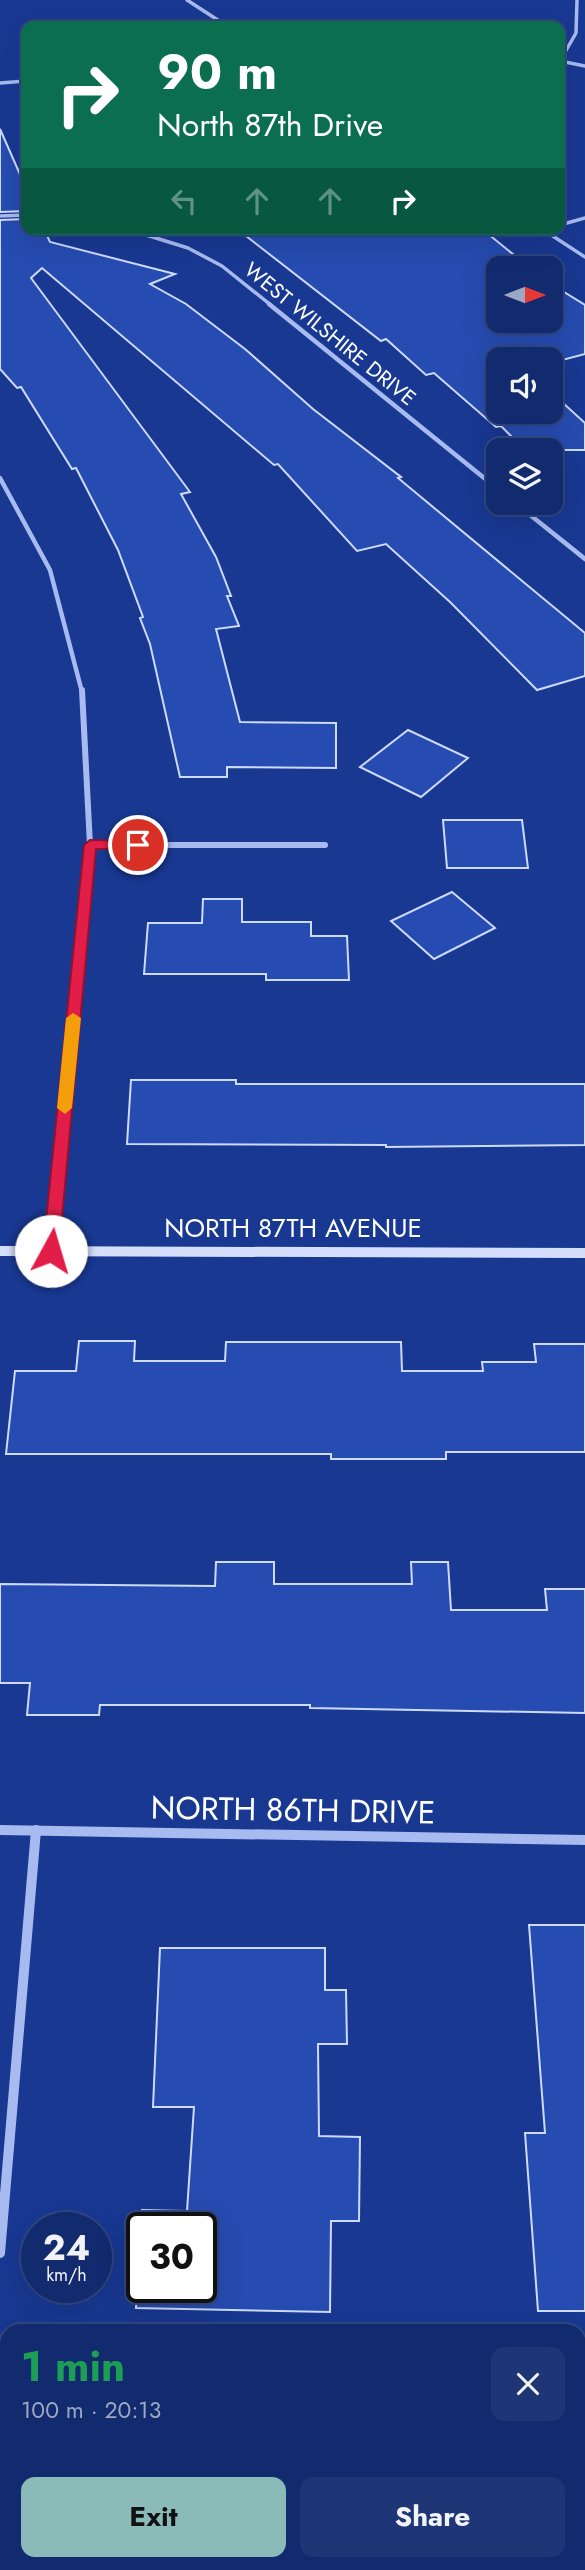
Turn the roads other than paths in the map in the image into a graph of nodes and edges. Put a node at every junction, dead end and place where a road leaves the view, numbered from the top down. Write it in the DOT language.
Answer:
graph roads {
  1 [pos="187,0"];
  2 [pos="577,0"];
  3 [pos="219,21"];
  4 [pos="565,55"];
  5 [pos="565,62"];
  6 [pos="585,66"];
  7 [pos="21,81"];
  8 [pos="0,83"];
  9 [pos="21,215"];
  10 [pos="0,216"];
  11 [pos="585,218"];
  12 [pos="565,224"];
  13 [pos="146,235"];
  14 [pos="552,235"];
  15 [pos="585,257"];
  16 [pos="0,478"];
  17 [pos="486,479"];
  18 [pos="530,515"];
  19 [pos="585,559"];
  20 [pos="90,845"];
  21 [pos="326,845"];
  22 [pos="0,1251"];
  23 [pos="51,1251"];
  24 [pos="585,1253"];
  25 [pos="0,1830"];
  26 [pos="36,1830"];
  27 [pos="585,1840"];
  28 [pos="0,2253"];
  1 -- 3 [label="street"];
  2 -- 4 [label="street"];
  5 -- 6 [label="street"];
  7 -- 8 [label="street"];
  9 -- 10 [label="street"];
  11 -- 12 [label="street"];
  13 -- 17 [label="street, WEST WILSHIRE DRIVE"];
  14 -- 15 [label="street"];
  16 -- 20 [label="street"];
  18 -- 19 [label="street"];
  20 -- 21 [label="street"];
  20 -- 23 [label="street"];
  22 -- 23 [label="street, NORTH 87TH AVENUE"];
  23 -- 24 [label="street, NORTH 87TH AVENUE"];
  25 -- 26 [label="street, NORTH 86TH DRIVE"];
  26 -- 27 [label="street, NORTH 86TH DRIVE"];
  26 -- 28 [label="street"];
}
